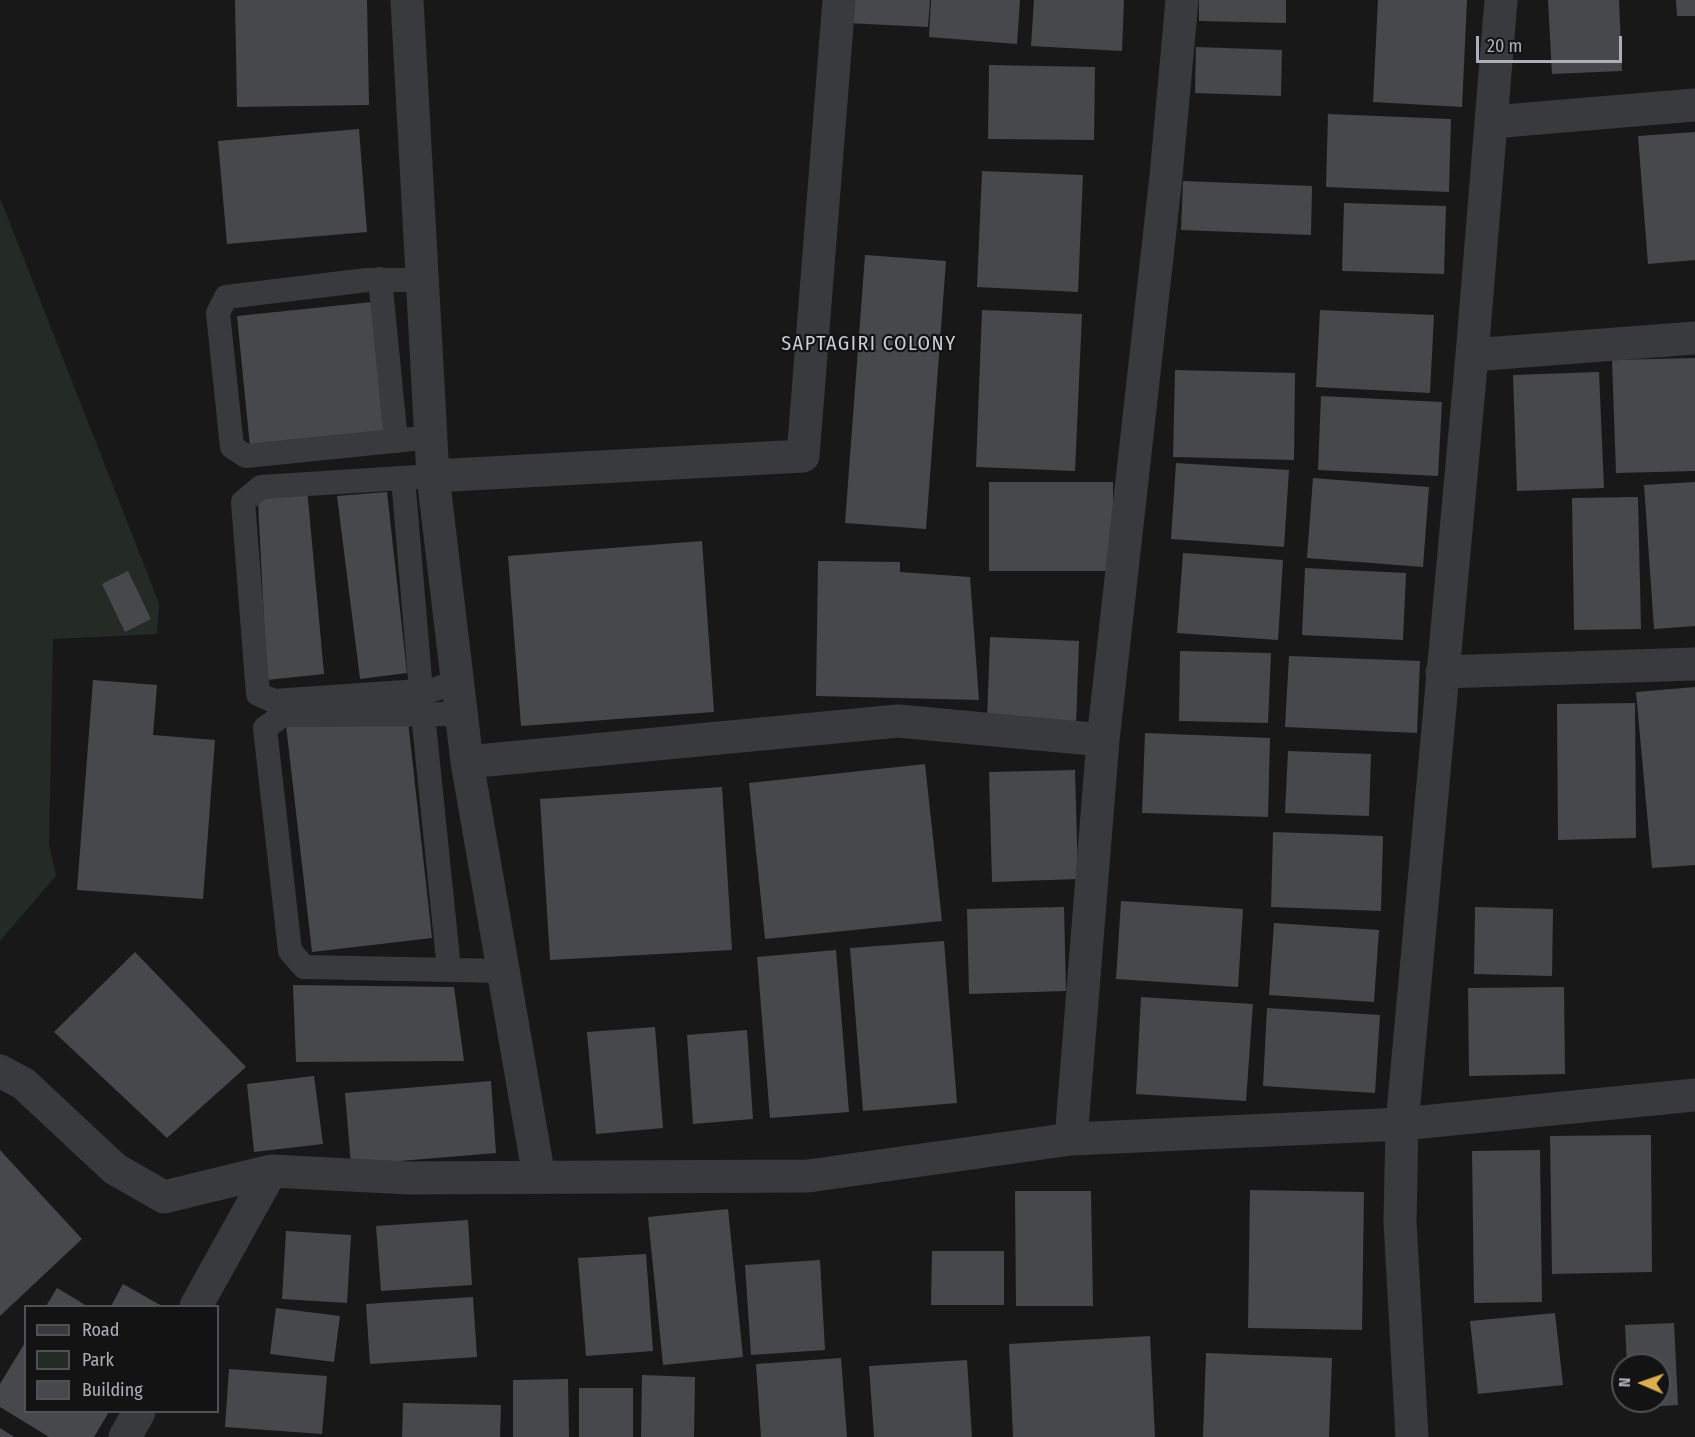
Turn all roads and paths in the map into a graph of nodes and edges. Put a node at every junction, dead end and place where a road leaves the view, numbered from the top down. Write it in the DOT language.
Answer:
graph roads {
  1 [pos="407,0"];
  2 [pos="839,0"];
  3 [pos="1182,0"];
  4 [pos="1501,0"];
  5 [pos="1695,105"];
  6 [pos="1492,122"];
  7 [pos="380,279"];
  8 [pos="422,280"];
  9 [pos="1695,338"];
  10 [pos="1472,355"];
  11 [pos="432,436"];
  12 [pos="396,441"];
  13 [pos="418,477"];
  14 [pos="1695,664"];
  15 [pos="1442,672"];
  16 [pos="458,681"];
  17 [pos="422,702"];
  18 [pos="462,714"];
  19 [pos="1103,741"];
  20 [pos="467,762"];
  21 [pos="448,969"];
  22 [pos="504,970"];
  23 [pos="0,1071"];
  24 [pos="1695,1095"];
  25 [pos="1402,1124"];
  26 [pos="1071,1139"];
  27 [pos="271,1171"];
  28 [pos="539,1177"];
  29 [pos="197,1305"];
  30 [pos="138,1413"];
  31 [pos="125,1437"];
  32 [pos="1412,1437"];
  1 -- 8 [label="street"];
  2 -- 13 [label="street"];
  3 -- 19 [label="street"];
  4 -- 6 [label="street"];
  5 -- 6 [label="street"];
  6 -- 10 [label="street"];
  7 -- 8 [label="lane"];
  7 -- 12 [label="lane"];
  7 -- 12 [label="lane"];
  8 -- 11 [label="street"];
  9 -- 10 [label="street"];
  10 -- 15 [label="street"];
  11 -- 12 [label="lane"];
  11 -- 13 [label="street"];
  13 -- 16 [label="street"];
  13 -- 17 [label="lane"];
  13 -- 17 [label="lane"];
  14 -- 15 [label="street"];
  15 -- 25 [label="street"];
  16 -- 17 [label="lane"];
  16 -- 18 [label="street"];
  17 -- 18 [label="lane"];
  17 -- 21 [label="lane"];
  17 -- 21 [label="lane"];
  18 -- 20 [label="street"];
  19 -- 20 [label="street"];
  19 -- 26 [label="street"];
  20 -- 22 [label="street"];
  21 -- 22 [label="lane"];
  22 -- 28 [label="street"];
  23 -- 27 [label="street"];
  24 -- 25 [label="street"];
  25 -- 26 [label="street"];
  25 -- 32 [label="street"];
  26 -- 28 [label="street"];
  27 -- 28 [label="street"];
  27 -- 29 [label="street"];
  30 -- 31 [label="street"];
}
